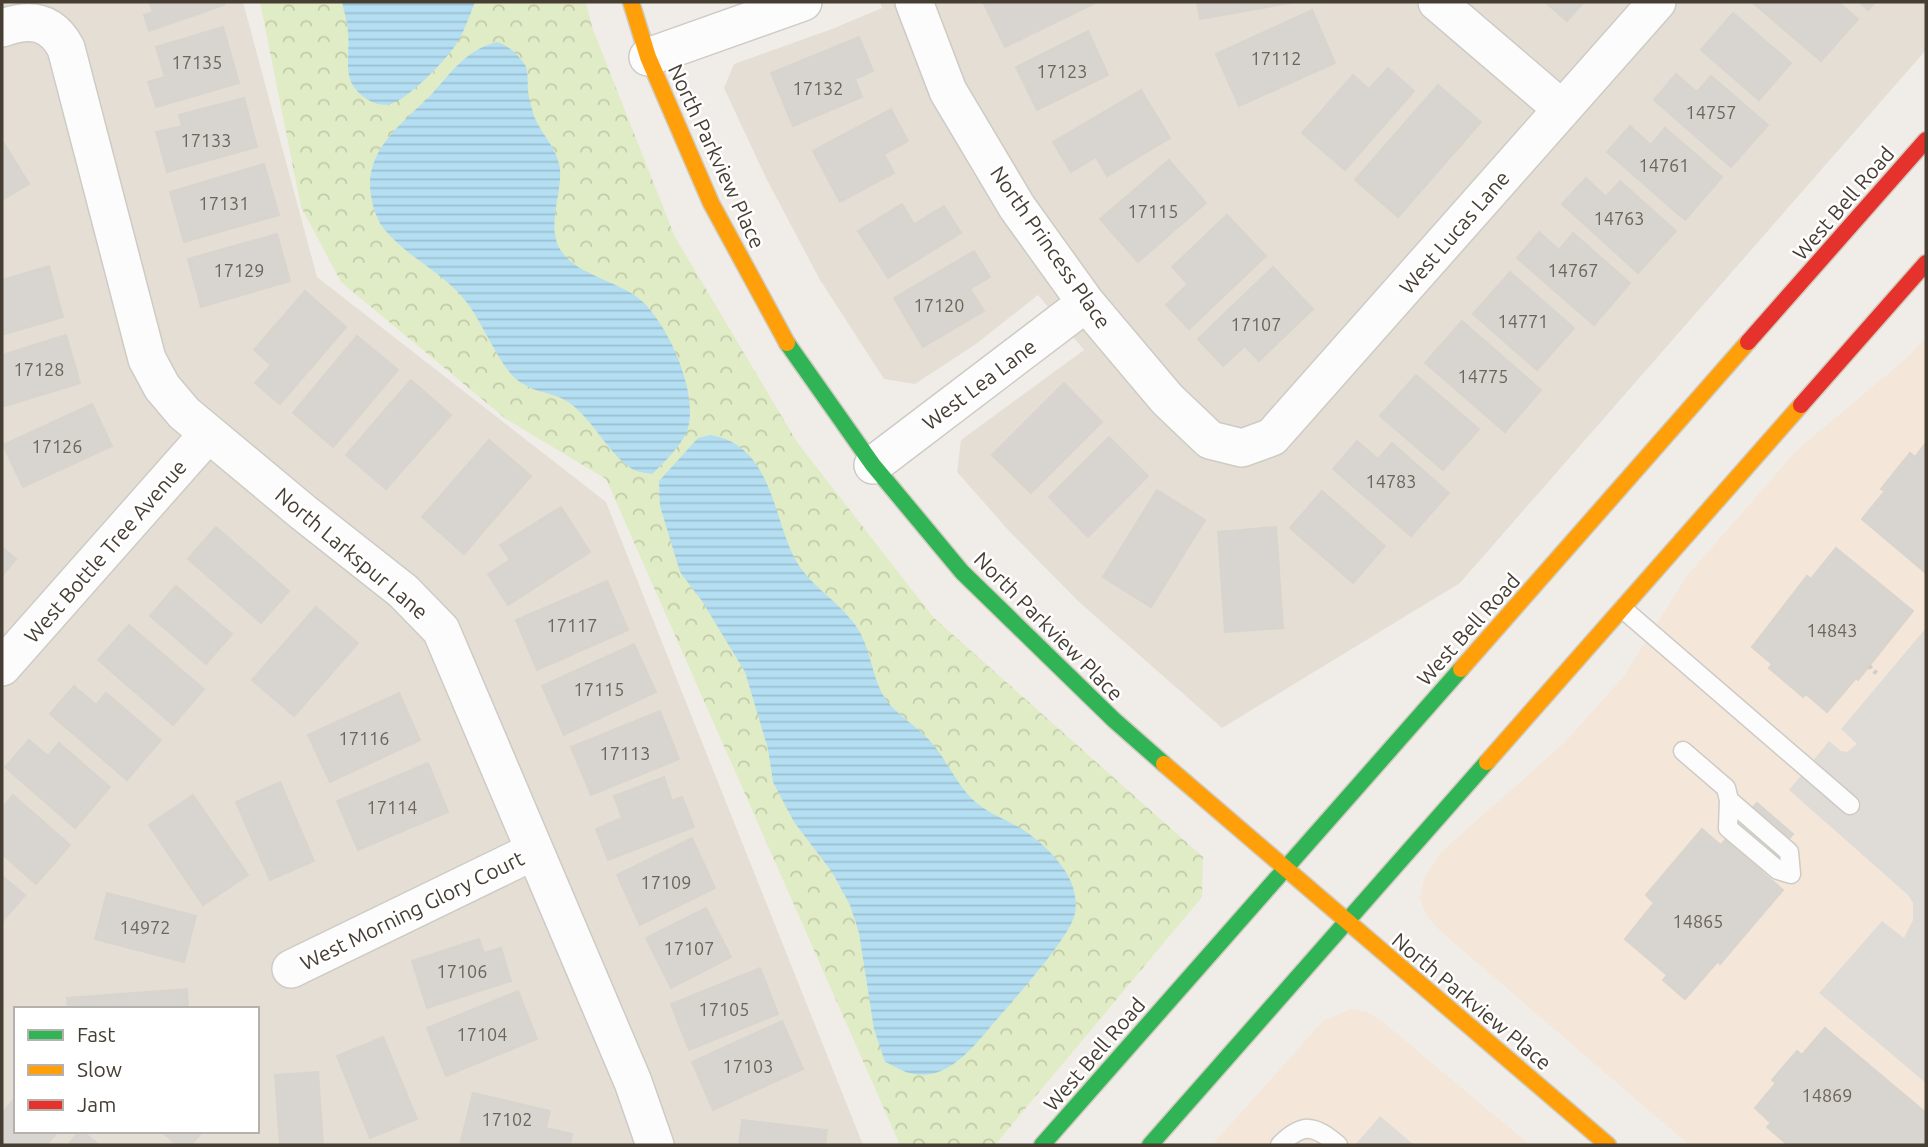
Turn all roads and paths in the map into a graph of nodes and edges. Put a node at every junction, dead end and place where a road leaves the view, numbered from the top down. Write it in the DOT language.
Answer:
graph roads {
  1 [pos="631,2"];
  2 [pos="803,2"];
  3 [pos="914,2"];
  4 [pos="1437,2"];
  5 [pos="1657,2"];
  6 [pos="2,29"];
  7 [pos="648,57"];
  8 [pos="1562,109"];
  9 [pos="1926,140"];
  10 [pos="1926,263"];
  11 [pos="1086,303"];
  12 [pos="208,434"];
  13 [pos="1241,448"];
  14 [pos="873,465"];
  15 [pos="1623,609"];
  16 [pos="1869,666"];
  17 [pos="2,667"];
  18 [pos="1878,675"];
  19 [pos="1683,751"];
  20 [pos="1850,805"];
  21 [pos="534,851"];
  22 [pos="1285,867"];
  23 [pos="1791,874"];
  24 [pos="1346,922"];
  25 [pos="291,969"];
  26 [pos="655,1145"];
  27 [pos="1042,1145"];
  28 [pos="1150,1145"];
  29 [pos="1280,1145"];
  30 [pos="1338,1145"];
  31 [pos="1608,1145"];
  1 -- 7 [label="main road, North Parkview Place"];
  2 -- 7 [label="street"];
  3 -- 11 [label="street, North Princess Place"];
  4 -- 8 [label="street"];
  5 -- 8 [label="street, West Lucas Lane"];
  6 -- 12 [label="street, North Larkspur Lane"];
  7 -- 14 [label="main road, North Parkview Place"];
  8 -- 13 [label="street, West Lucas Lane"];
  9 -- 22 [label="main road, West Bell Road"];
  10 -- 15 [label="main road"];
  11 -- 13 [label="street, North Princess Place"];
  11 -- 14 [label="street, West Lea Lane"];
  12 -- 17 [label="street, West Bottle Tree Avenue"];
  12 -- 21 [label="street, North Larkspur Lane"];
  14 -- 22 [label="main road, North Parkview Place"];
  15 -- 20 [label="lane"];
  15 -- 24 [label="main road"];
  16 -- 18 [label="path"];
  19 -- 23 [label="lane"];
  21 -- 25 [label="street, West Morning Glory Court"];
  21 -- 26 [label="street, North Larkspur Lane"];
  22 -- 24 [label="main road, North Parkview Place"];
  22 -- 27 [label="main road, West Bell Road"];
  24 -- 28 [label="main road"];
  24 -- 31 [label="main road, North Parkview Place"];
  29 -- 30 [label="lane"];
}
